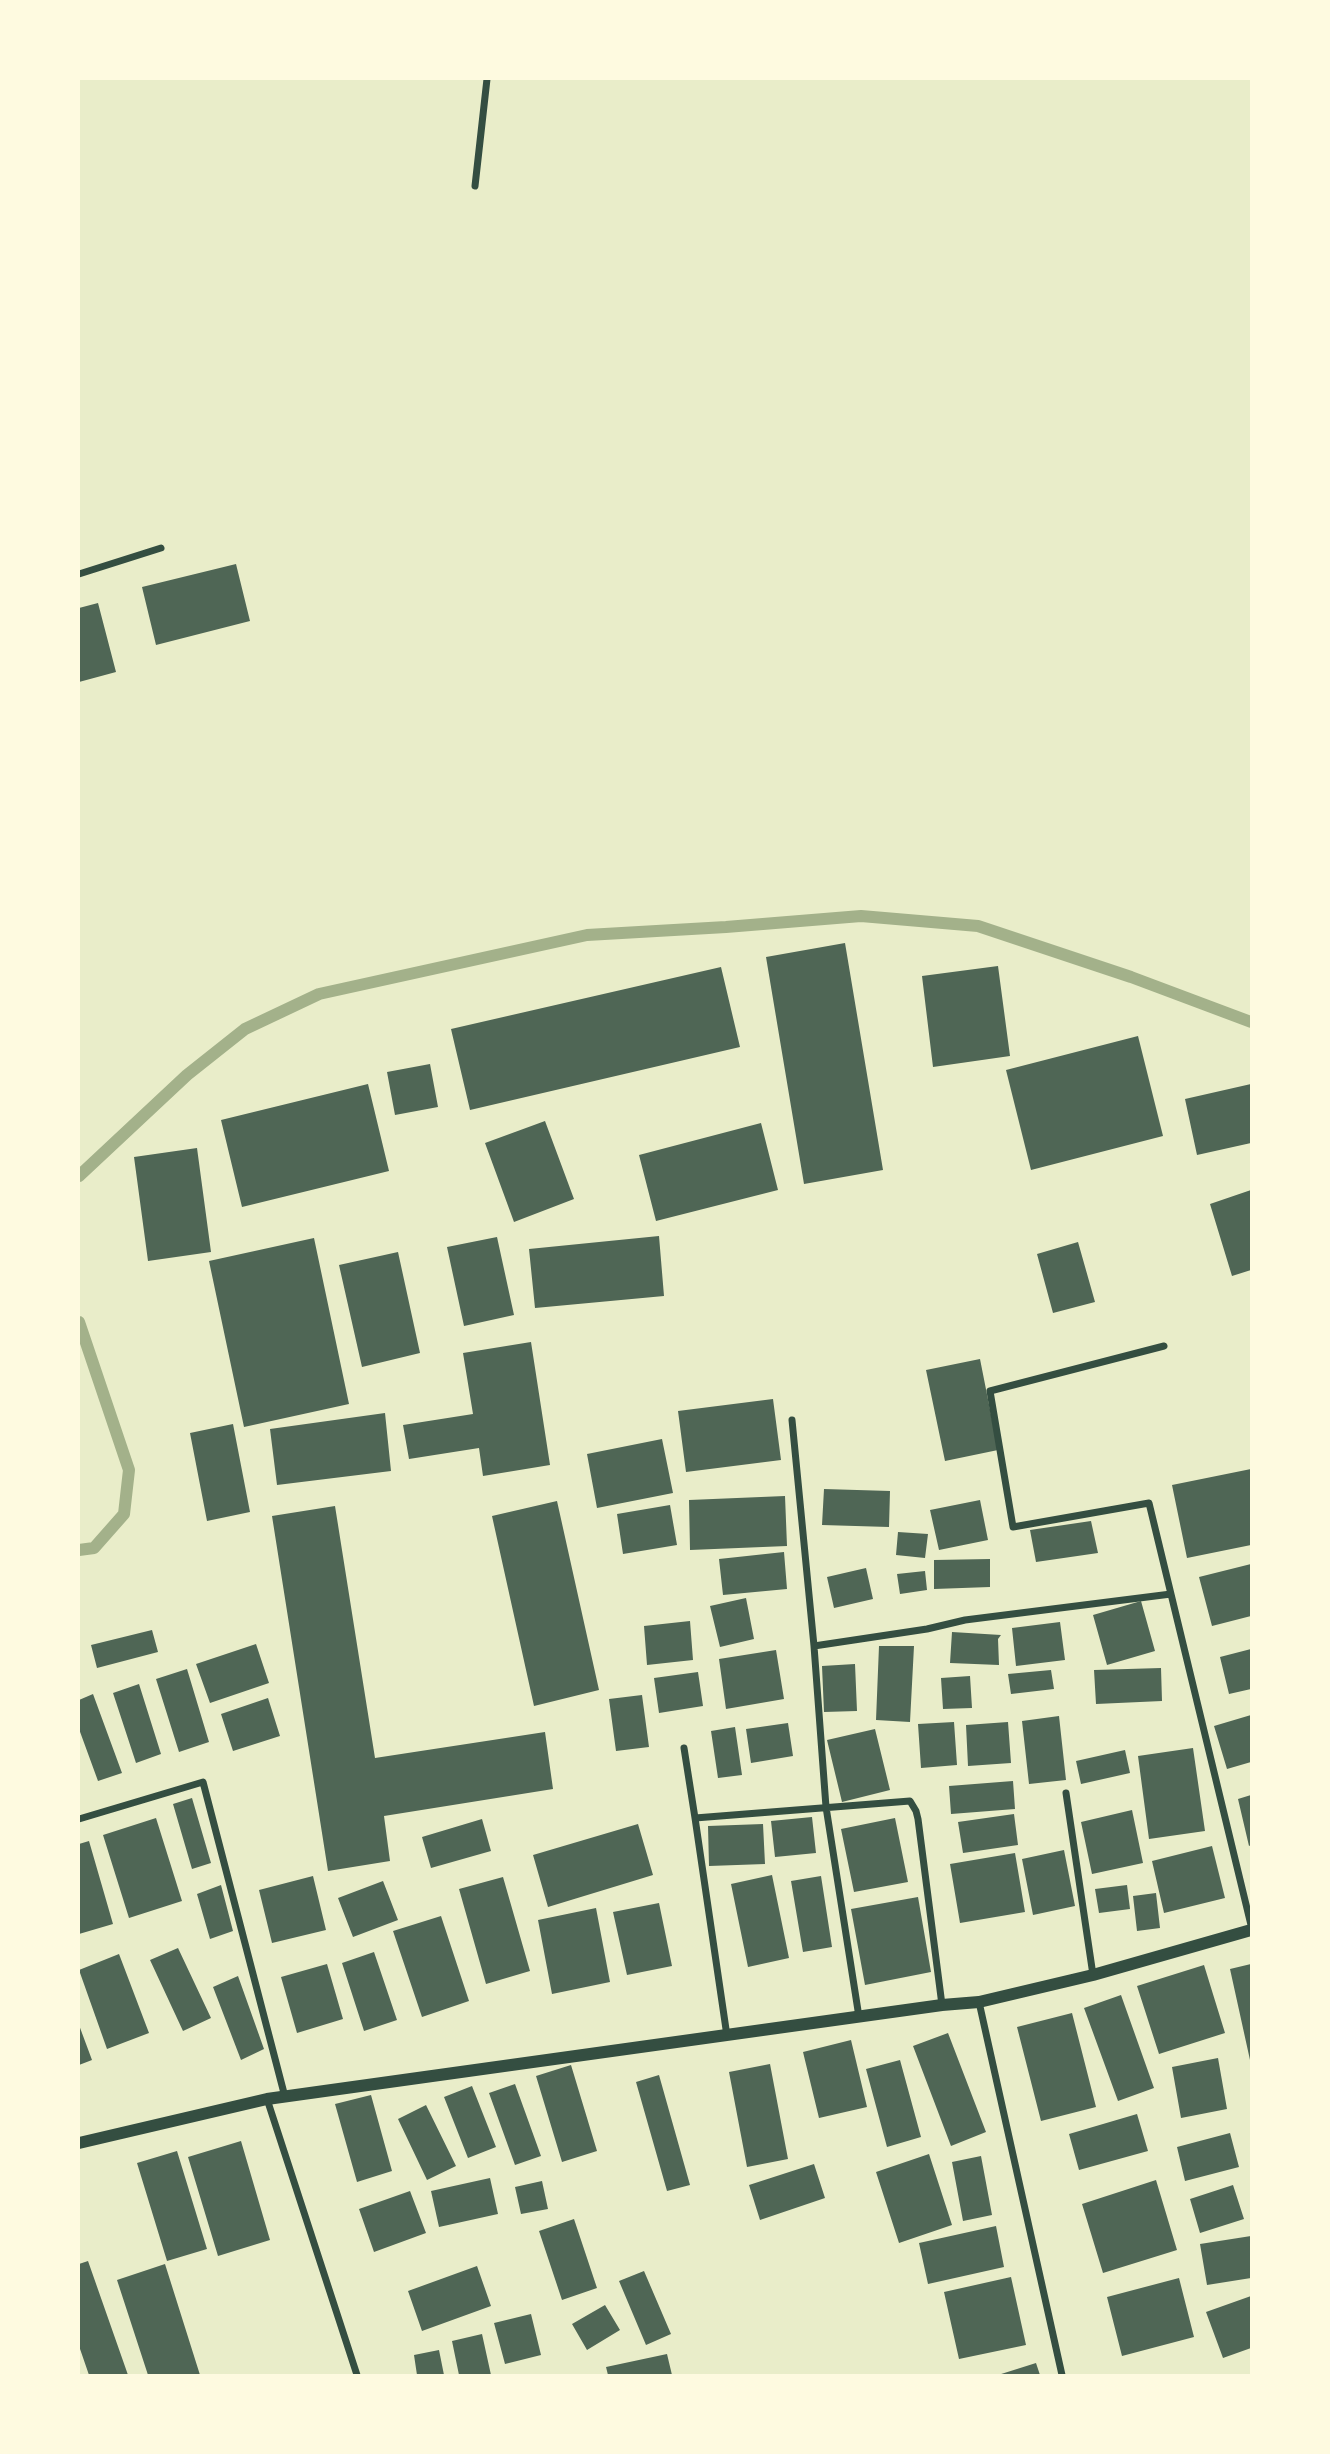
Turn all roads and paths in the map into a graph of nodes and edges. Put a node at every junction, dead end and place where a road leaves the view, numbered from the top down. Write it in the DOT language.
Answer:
graph roads {
  1 [pos="487,79"];
  2 [pos="474,186"];
  3 [pos="161,548"];
  4 [pos="79,574"];
  5 [pos="1164,1346"];
  6 [pos="792,1420"];
  7 [pos="1171,1594"];
  8 [pos="814,1646"];
  9 [pos="684,1748"];
  10 [pos="1066,1793"];
  11 [pos="826,1807"];
  12 [pos="695,1818"];
  13 [pos="79,1819"];
  14 [pos="1251,1924"];
  15 [pos="1251,1930"];
  16 [pos="1093,1975"];
  17 [pos="979,2002"];
  18 [pos="942,2006"];
  19 [pos="859,2018"];
  20 [pos="727,2036"];
  21 [pos="285,2097"];
  22 [pos="267,2099"];
  23 [pos="79,2143"];
  24 [pos="357,2375"];
  25 [pos="1062,2375"];
  1 -- 2 [label="street"];
  3 -- 4 [label="street"];
  5 -- 7 [label="street"];
  6 -- 8 [label="street"];
  7 -- 8 [label="street"];
  7 -- 14 [label="street"];
  8 -- 11 [label="street"];
  9 -- 12 [label="street"];
  10 -- 16 [label="street"];
  11 -- 12 [label="street"];
  11 -- 18 [label="street"];
  11 -- 19 [label="street"];
  12 -- 20 [label="street"];
  13 -- 21 [label="street"];
  15 -- 16 [label="street"];
  16 -- 17 [label="street"];
  17 -- 18 [label="street"];
  17 -- 25 [label="street"];
  18 -- 19 [label="street"];
  19 -- 20 [label="street"];
  20 -- 21 [label="street"];
  21 -- 22 [label="street"];
  22 -- 23 [label="street"];
  22 -- 24 [label="street"];
}
